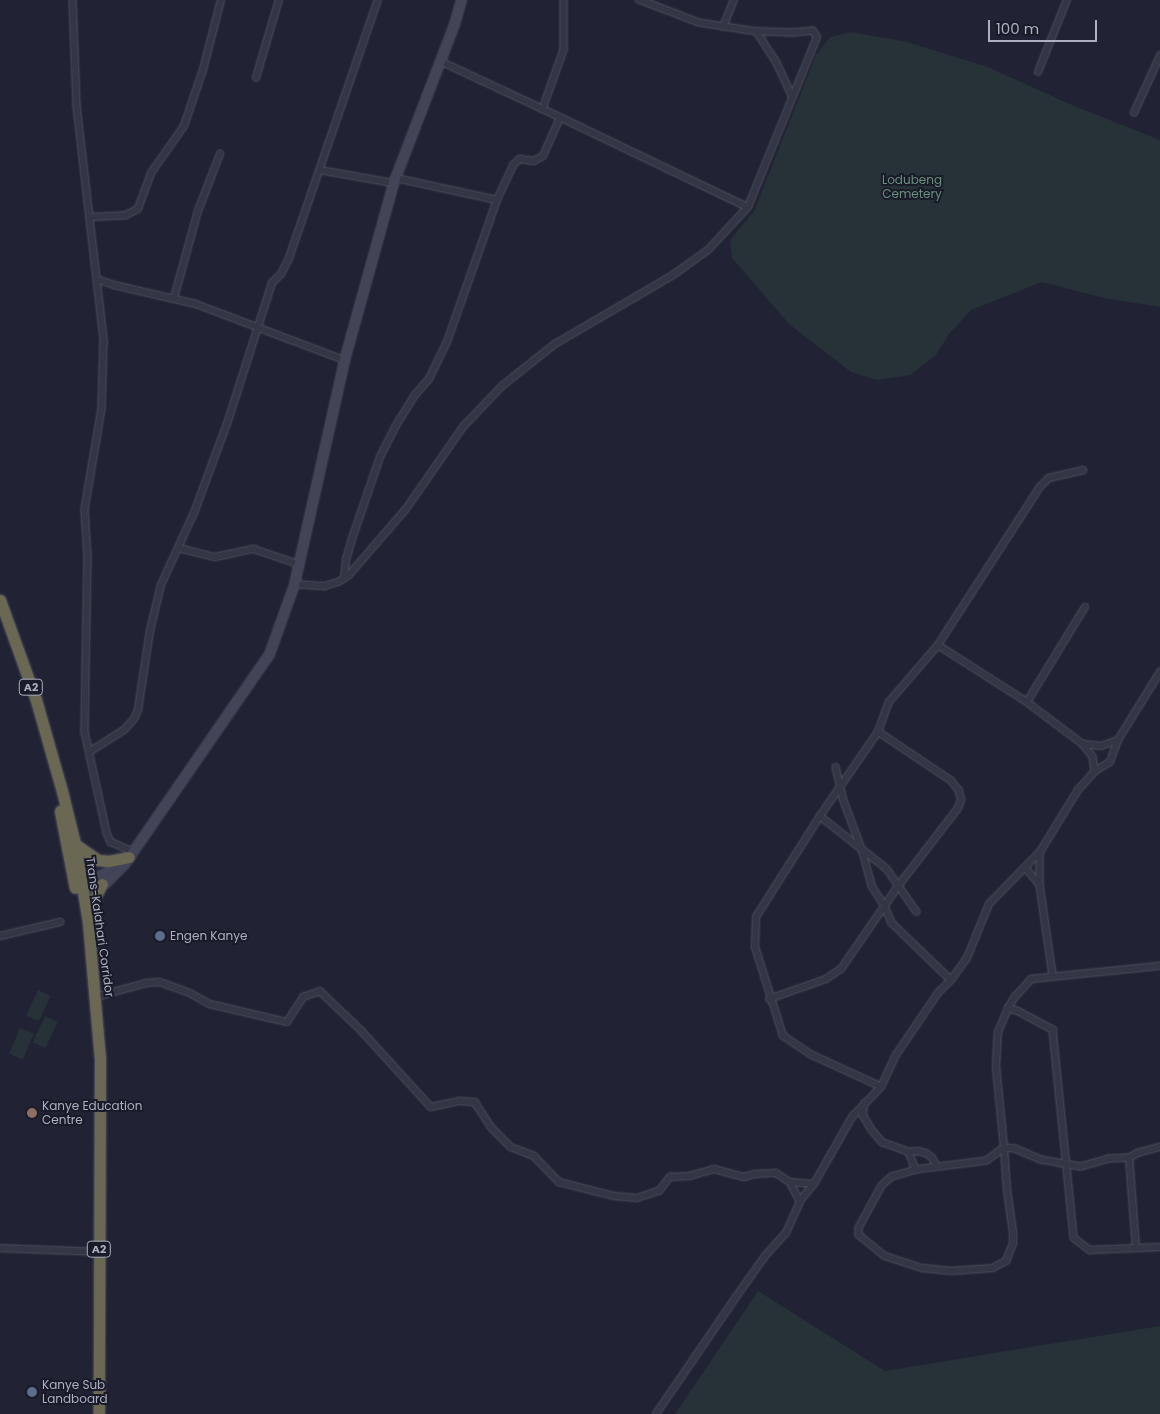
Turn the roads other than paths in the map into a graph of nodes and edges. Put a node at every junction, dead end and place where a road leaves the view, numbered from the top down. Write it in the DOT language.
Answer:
graph roads {
  1 [pos="73,0"];
  2 [pos="221,0"];
  3 [pos="279,0"];
  4 [pos="378,0"];
  5 [pos="460,0"];
  6 [pos="564,0"];
  7 [pos="639,0"];
  8 [pos="734,0"];
  9 [pos="1067,0"];
  10 [pos="648,2"];
  11 [pos="723,27"];
  12 [pos="757,32"];
  13 [pos="1160,56"];
  14 [pos="440,61"];
  15 [pos="1153,71"];
  16 [pos="1038,72"];
  17 [pos="1160,74"];
  18 [pos="256,78"];
  19 [pos="792,95"];
  20 [pos="543,109"];
  21 [pos="1134,113"];
  22 [pos="560,118"];
  23 [pos="220,154"];
  24 [pos="320,170"];
  25 [pos="395,181"];
  26 [pos="497,200"];
  27 [pos="748,207"];
  28 [pos="91,217"];
  29 [pos="97,279"];
  30 [pos="174,298"];
  31 [pos="259,326"];
  32 [pos="344,360"];
  33 [pos="1083,470"];
  34 [pos="180,548"];
  35 [pos="298,564"];
  36 [pos="344,579"];
  37 [pos="294,584"];
  38 [pos="0,600"];
  39 [pos="1085,607"];
  40 [pos="938,645"];
  41 [pos="1160,672"];
  42 [pos="1027,702"];
  43 [pos="878,732"];
  44 [pos="1118,740"];
  45 [pos="1083,744"];
  46 [pos="89,752"];
  47 [pos="836,767"];
  48 [pos="1095,771"];
  49 [pos="56,776"];
  50 [pos="840,786"];
  51 [pos="820,816"];
  52 [pos="74,844"];
  53 [pos="863,852"];
  54 [pos="1040,852"];
  55 [pos="129,858"];
  56 [pos="1025,867"];
  57 [pos="77,884"];
  58 [pos="102,884"];
  59 [pos="899,885"];
  60 [pos="1040,885"];
  61 [pos="885,906"];
  62 [pos="917,912"];
  63 [pos="60,922"];
  64 [pos="88,922"];
  65 [pos="0,936"];
  66 [pos="1160,966"];
  67 [pos="1053,975"];
  68 [pos="951,980"];
  69 [pos="96,997"];
  70 [pos="770,999"];
  71 [pos="1008,1008"];
  72 [pos="100,1083"];
  73 [pos="881,1087"];
  74 [pos="866,1101"];
  75 [pos="863,1115"];
  76 [pos="852,1117"];
  77 [pos="1160,1147"];
  78 [pos="1004,1148"];
  79 [pos="909,1152"];
  80 [pos="1129,1158"];
  81 [pos="1065,1165"];
  82 [pos="937,1166"];
  83 [pos="916,1170"];
  84 [pos="790,1182"];
  85 [pos="814,1184"];
  86 [pos="800,1201"];
  87 [pos="1160,1247"];
  88 [pos="0,1248"];
  89 [pos="1136,1248"];
  90 [pos="99,1252"];
  91 [pos="100,1414"];
  92 [pos="656,1414"];
  1 -- 28 [label="street"];
  2 -- 28 [label="street"];
  3 -- 18 [label="street"];
  4 -- 24 [label="street"];
  5 -- 14 [label="street"];
  6 -- 20 [label="street"];
  7 -- 10 [label="street"];
  8 -- 11 [label="street"];
  9 -- 16 [label="street"];
  10 -- 11 [label="street"];
  11 -- 12 [label="street"];
  12 -- 19 [label="street"];
  12 -- 19 [label="street"];
  13 -- 15 [label="street"];
  14 -- 20 [label="street"];
  14 -- 25 [label="street"];
  15 -- 17 [label="street"];
  15 -- 21 [label="street"];
  19 -- 27 [label="street"];
  20 -- 22 [label="street"];
  22 -- 26 [label="street"];
  22 -- 27 [label="street"];
  23 -- 30 [label="street"];
  24 -- 25 [label="street"];
  24 -- 31 [label="street"];
  25 -- 26 [label="street"];
  25 -- 32 [label="street"];
  26 -- 36 [label="street"];
  27 -- 36 [label="street"];
  28 -- 29 [label="street"];
  29 -- 30 [label="street"];
  29 -- 46 [label="street"];
  30 -- 31 [label="street"];
  31 -- 32 [label="street"];
  31 -- 34 [label="street"];
  32 -- 35 [label="street"];
  33 -- 40 [label="street"];
  34 -- 35 [label="street"];
  34 -- 46 [label="street"];
  35 -- 37 [label="street"];
  36 -- 37 [label="street"];
  37 -- 55 [label="street"];
  38 -- 49 [label="highway, Trans-Kalahari Corridor / A2"];
  39 -- 42 [label="street"];
  40 -- 42 [label="street"];
  40 -- 43 [label="street"];
  41 -- 44 [label="street"];
  42 -- 45 [label="street"];
  43 -- 50 [label="street"];
  43 -- 59 [label="street"];
  44 -- 45 [label="street"];
  44 -- 48 [label="street"];
  45 -- 48 [label="street"];
  46 -- 55 [label="street"];
  47 -- 50 [label="street"];
  48 -- 54 [label="street"];
  49 -- 52 [label="highway, Trans-Kalahari Corridor / A2"];
  49 -- 57 [label="highway, Trans-Kalahari Corridor / A2"];
  50 -- 51 [label="street"];
  50 -- 53 [label="street"];
  51 -- 53 [label="street"];
  51 -- 70 [label="street"];
  52 -- 55 [label="highway"];
  52 -- 57 [label="highway, Trans-Kalahari Corridor / A2"];
  53 -- 59 [label="street"];
  53 -- 61 [label="street"];
  54 -- 56 [label="street"];
  54 -- 60 [label="street"];
  55 -- 57 [label="street"];
  55 -- 58 [label="street"];
  56 -- 60 [label="street"];
  56 -- 68 [label="street"];
  57 -- 58 [label="street"];
  57 -- 64 [label="highway, Trans-Kalahari Corridor / A2"];
  57 -- 72 [label="highway, Trans-Kalahari Corridor / A2"];
  58 -- 64 [label="highway"];
  59 -- 61 [label="street"];
  59 -- 62 [label="street"];
  60 -- 67 [label="street"];
  61 -- 68 [label="street"];
  61 -- 70 [label="street"];
  63 -- 65 [label="street"];
  64 -- 69 [label="highway, Trans-Kalahari Corridor / A2"];
  66 -- 67 [label="street"];
  67 -- 71 [label="street"];
  68 -- 73 [label="street"];
  69 -- 72 [label="highway, Trans-Kalahari Corridor / A2"];
  69 -- 84 [label="street"];
  70 -- 73 [label="street"];
  71 -- 78 [label="street"];
  71 -- 81 [label="street"];
  72 -- 90 [label="highway, Trans-Kalahari Corridor / A2"];
  73 -- 74 [label="street"];
  74 -- 75 [label="street"];
  74 -- 76 [label="street"];
  75 -- 76 [label="street"];
  75 -- 79 [label="street"];
  76 -- 85 [label="street"];
  77 -- 80 [label="street"];
  78 -- 81 [label="street"];
  78 -- 82 [label="street"];
  78 -- 83 [label="street"];
  79 -- 82 [label="street"];
  79 -- 83 [label="street"];
  80 -- 81 [label="street"];
  80 -- 89 [label="street"];
  81 -- 89 [label="street"];
  82 -- 83 [label="street"];
  84 -- 85 [label="street"];
  84 -- 86 [label="street"];
  85 -- 86 [label="street"];
  86 -- 92 [label="street"];
  87 -- 89 [label="street"];
  88 -- 90 [label="street"];
  90 -- 91 [label="highway, Trans-Kalahari Corridor / A2"];
}
